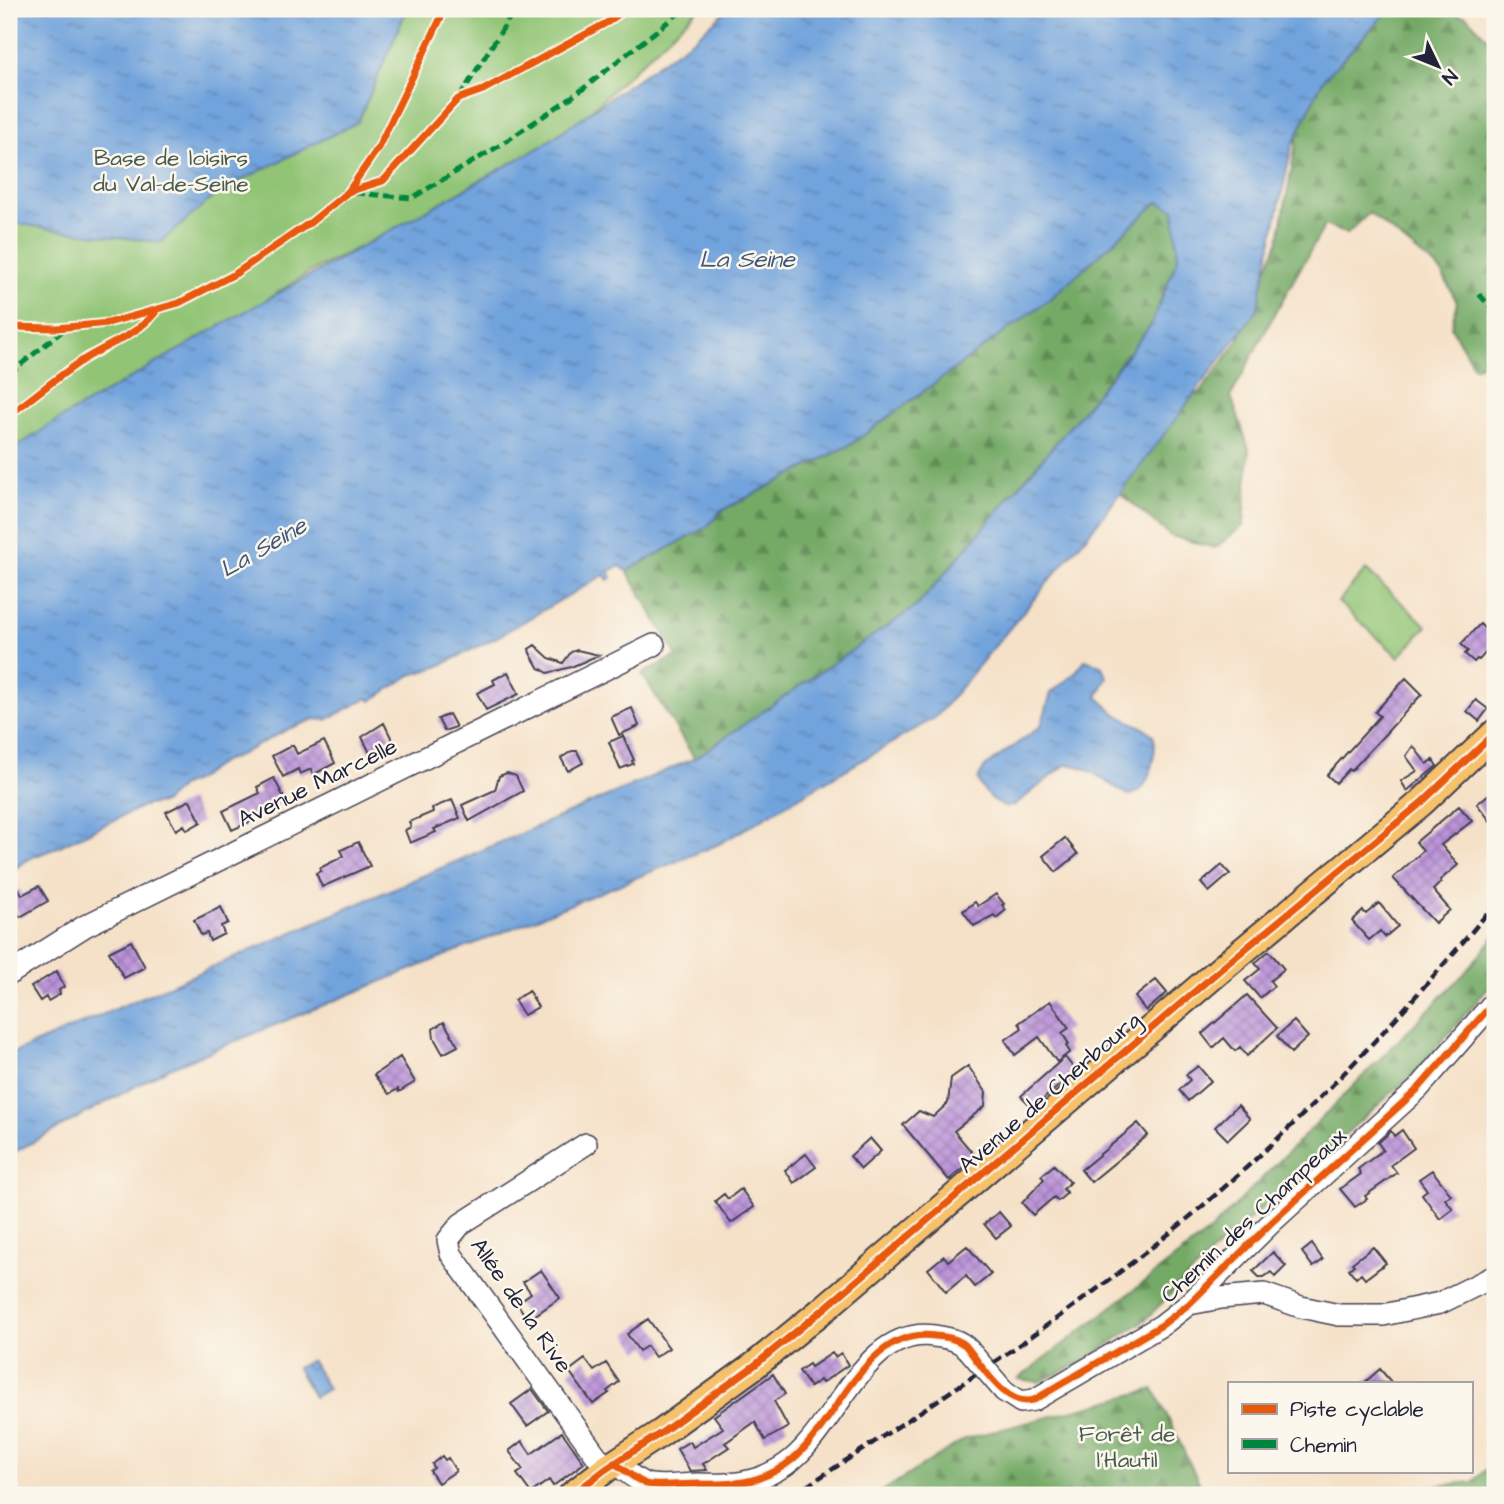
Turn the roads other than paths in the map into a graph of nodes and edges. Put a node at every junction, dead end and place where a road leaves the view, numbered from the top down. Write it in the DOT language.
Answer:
graph roads {
  1 [pos="654,645"];
  2 [pos="1495,733"];
  3 [pos="9,974"];
  4 [pos="1495,1000"];
  5 [pos="586,1144"];
  6 [pos="1495,1276"];
  7 [pos="1189,1304"];
  8 [pos="610,1466"];
  9 [pos="572,1495"];
  1 -- 3 [label="street, Avenue Marcelle"];
  2 -- 8 [label="main road, Avenue de Cherbourg"];
  4 -- 7 [label="street, Chemin des Champeaux"];
  5 -- 8 [label="street, Allée de la Rive"];
  6 -- 7 [label="street"];
  7 -- 8 [label="street, Chemin des Champeaux, bridge"];
  8 -- 9 [label="main road, Avenue de Cherbourg"];
}
